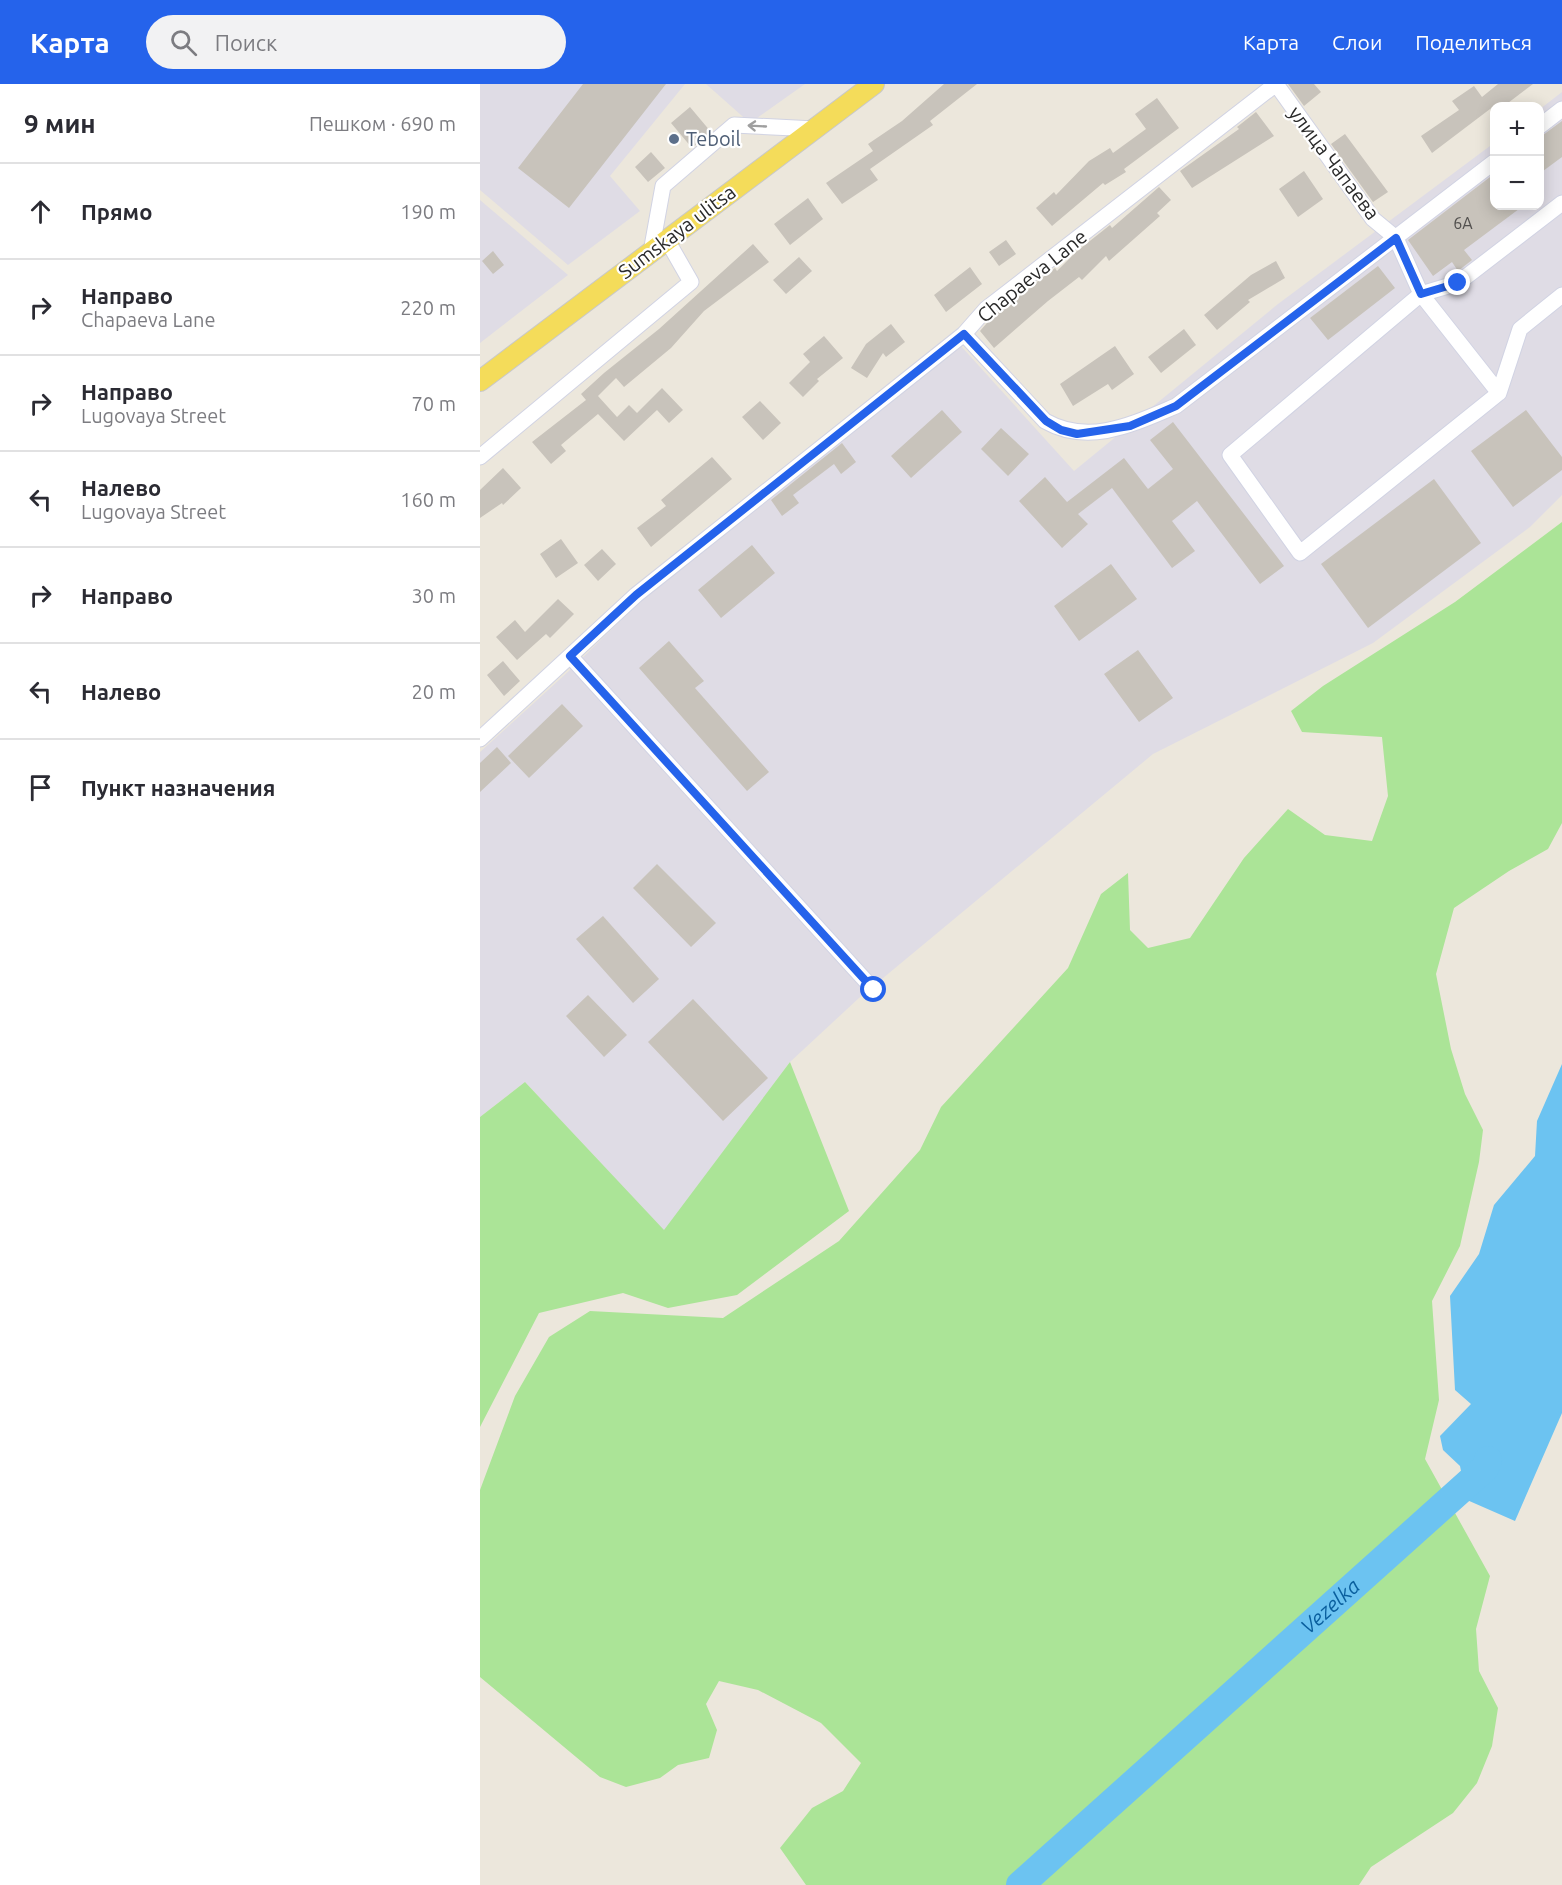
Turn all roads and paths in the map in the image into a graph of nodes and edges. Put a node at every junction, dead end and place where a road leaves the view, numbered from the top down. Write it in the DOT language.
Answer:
graph roads {
  1 [pos="874,84"];
  2 [pos="1276,84"];
  3 [pos="1562,109"];
  4 [pos="1544,122"];
  5 [pos="815,129"];
  6 [pos="1490,165"];
  7 [pos="1562,203"];
  8 [pos="1396,238"];
  9 [pos="659,246"];
  10 [pos="1421,294"];
  11 [pos="1562,295"];
  12 [pos="964,334"];
  13 [pos="480,381"];
  14 [pos="1499,393"];
  15 [pos="480,457"];
  16 [pos="570,656"];
  17 [pos="480,739"];
  18 [pos="874,990"];
  1 -- 5 [label="main road, Sumskaya ulitsa"];
  2 -- 8 [label="street, улица Чапаева"];
  2 -- 12 [label="street, Chapaeva Lane"];
  3 -- 4 [label="street"];
  5 -- 9 [label="main road, Sumskaya ulitsa"];
  5 -- 9 [label="street, one-way"];
  6 -- 8 [label="street"];
  7 -- 10 [label="street"];
  8 -- 10 [label="street"];
  8 -- 12 [label="street"];
  9 -- 13 [label="main road, Sumskaya ulitsa"];
  9 -- 15 [label="street"];
  10 -- 14 [label="street"];
  10 -- 14 [label="street"];
  11 -- 14 [label="street"];
  12 -- 16 [label="street, Chapaeva Lane"];
  16 -- 17 [label="street, Chapaeva Lane"];
  16 -- 18 [label="street"];
}
